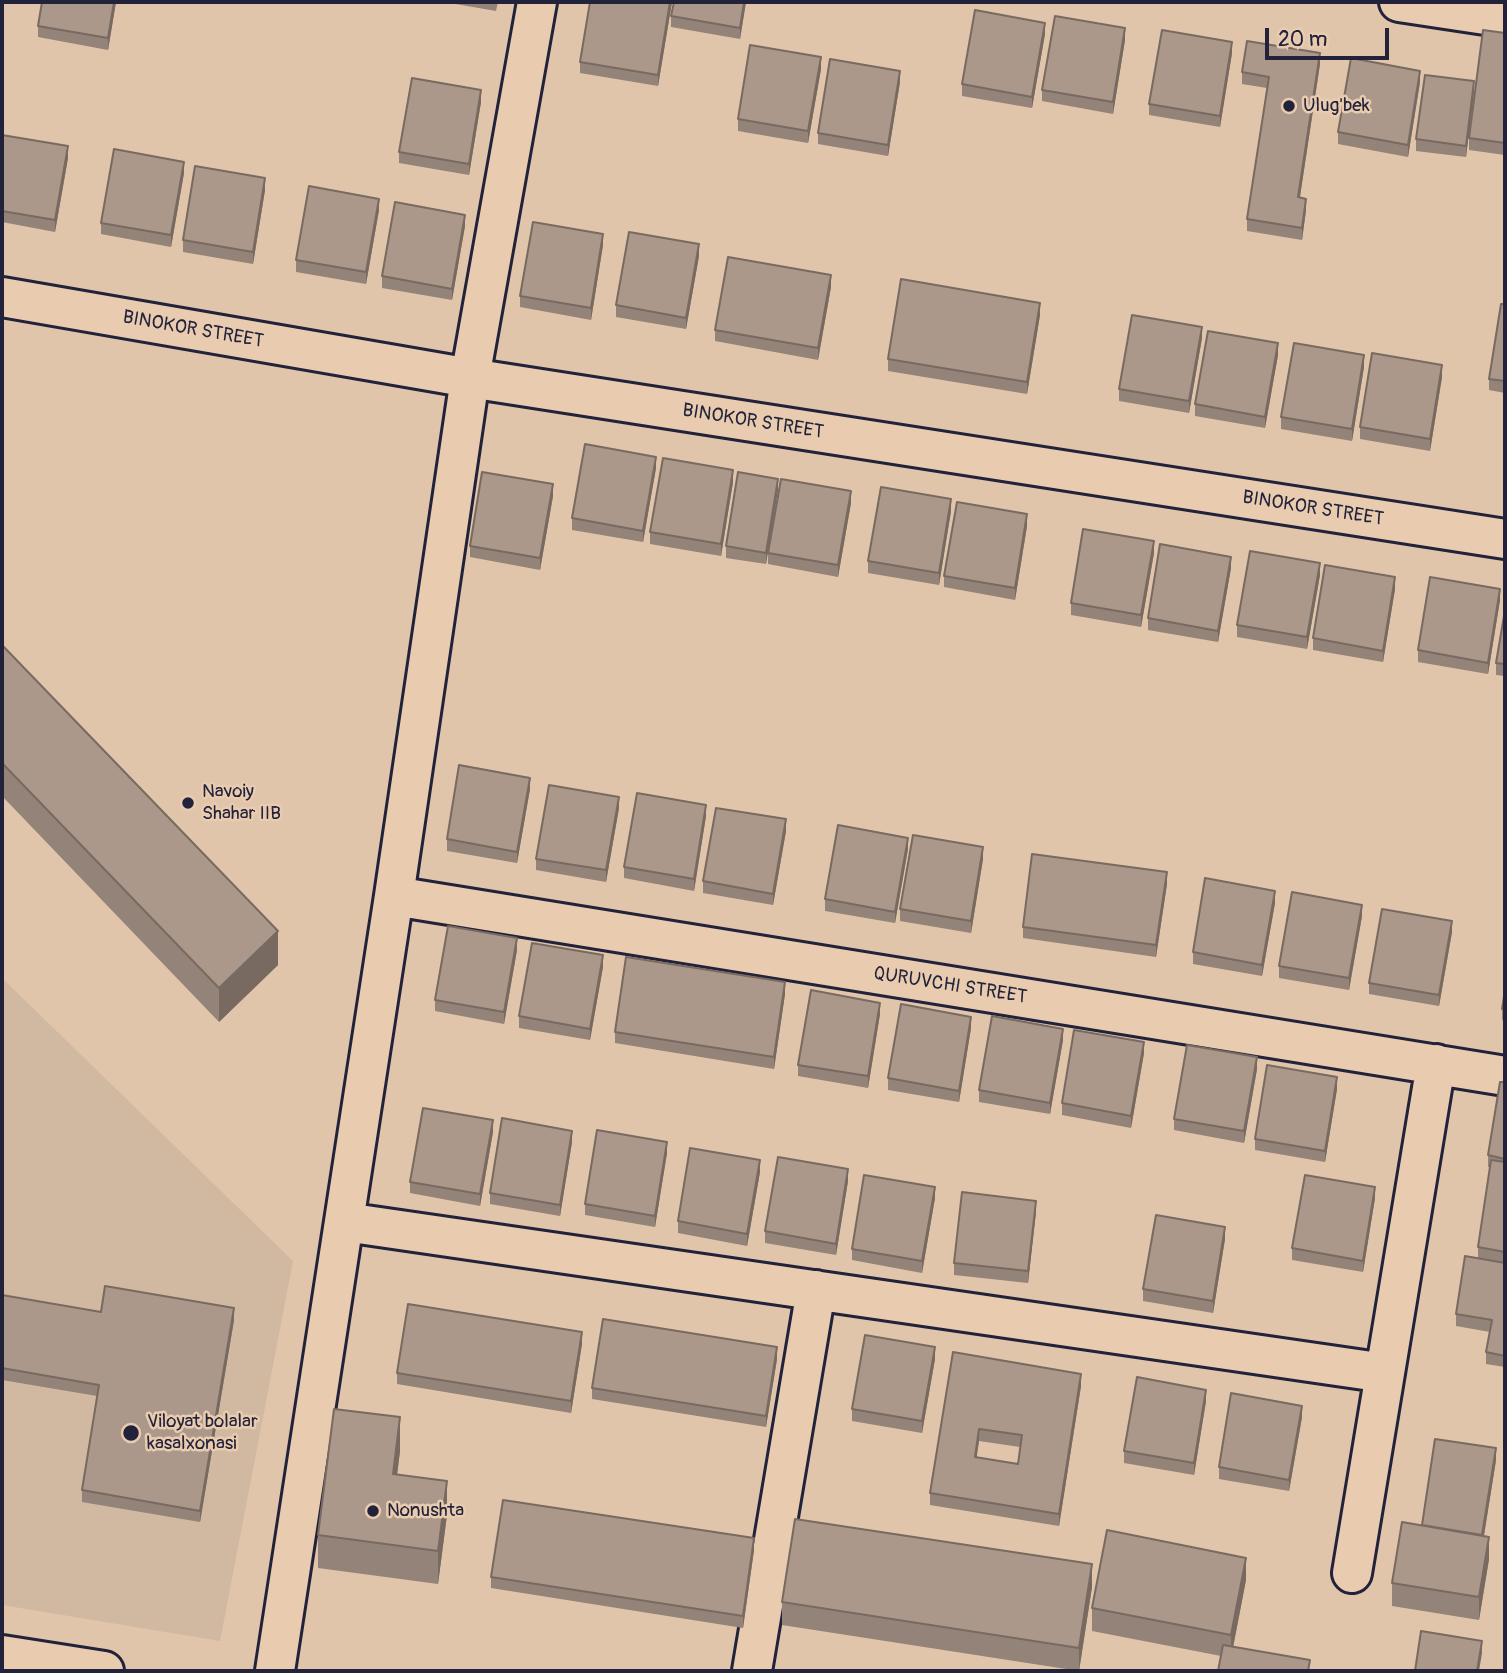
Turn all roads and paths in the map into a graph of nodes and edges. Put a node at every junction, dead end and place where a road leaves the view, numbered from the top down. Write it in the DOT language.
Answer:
graph roads {
  1 [pos="537,2"];
  2 [pos="1399,2"];
  3 [pos="1505,19"];
  4 [pos="2,297"];
  5 [pos="470,378"];
  6 [pos="1505,539"];
  7 [pos="394,896"];
  8 [pos="1436,1065"];
  9 [pos="1505,1076"];
  10 [pos="345,1222"];
  11 [pos="816,1290"];
  12 [pos="1385,1373"];
  13 [pos="1352,1573"];
  14 [pos="2,1655"];
  15 [pos="104,1671"];
  16 [pos="275,1671"];
  17 [pos="752,1671"];
  1 -- 5 [label="street"];
  2 -- 3 [label="street"];
  4 -- 5 [label="street, BINOKOR STREET"];
  5 -- 6 [label="street, BINOKOR STREET"];
  5 -- 7 [label="street"];
  7 -- 8 [label="street, QURUVCHI STREET"];
  7 -- 10 [label="street"];
  8 -- 9 [label="street, QURUVCHI STREET"];
  8 -- 12 [label="street"];
  10 -- 11 [label="street"];
  10 -- 16 [label="street"];
  11 -- 12 [label="street"];
  11 -- 17 [label="street"];
  12 -- 13 [label="street"];
  14 -- 15 [label="street"];
}
